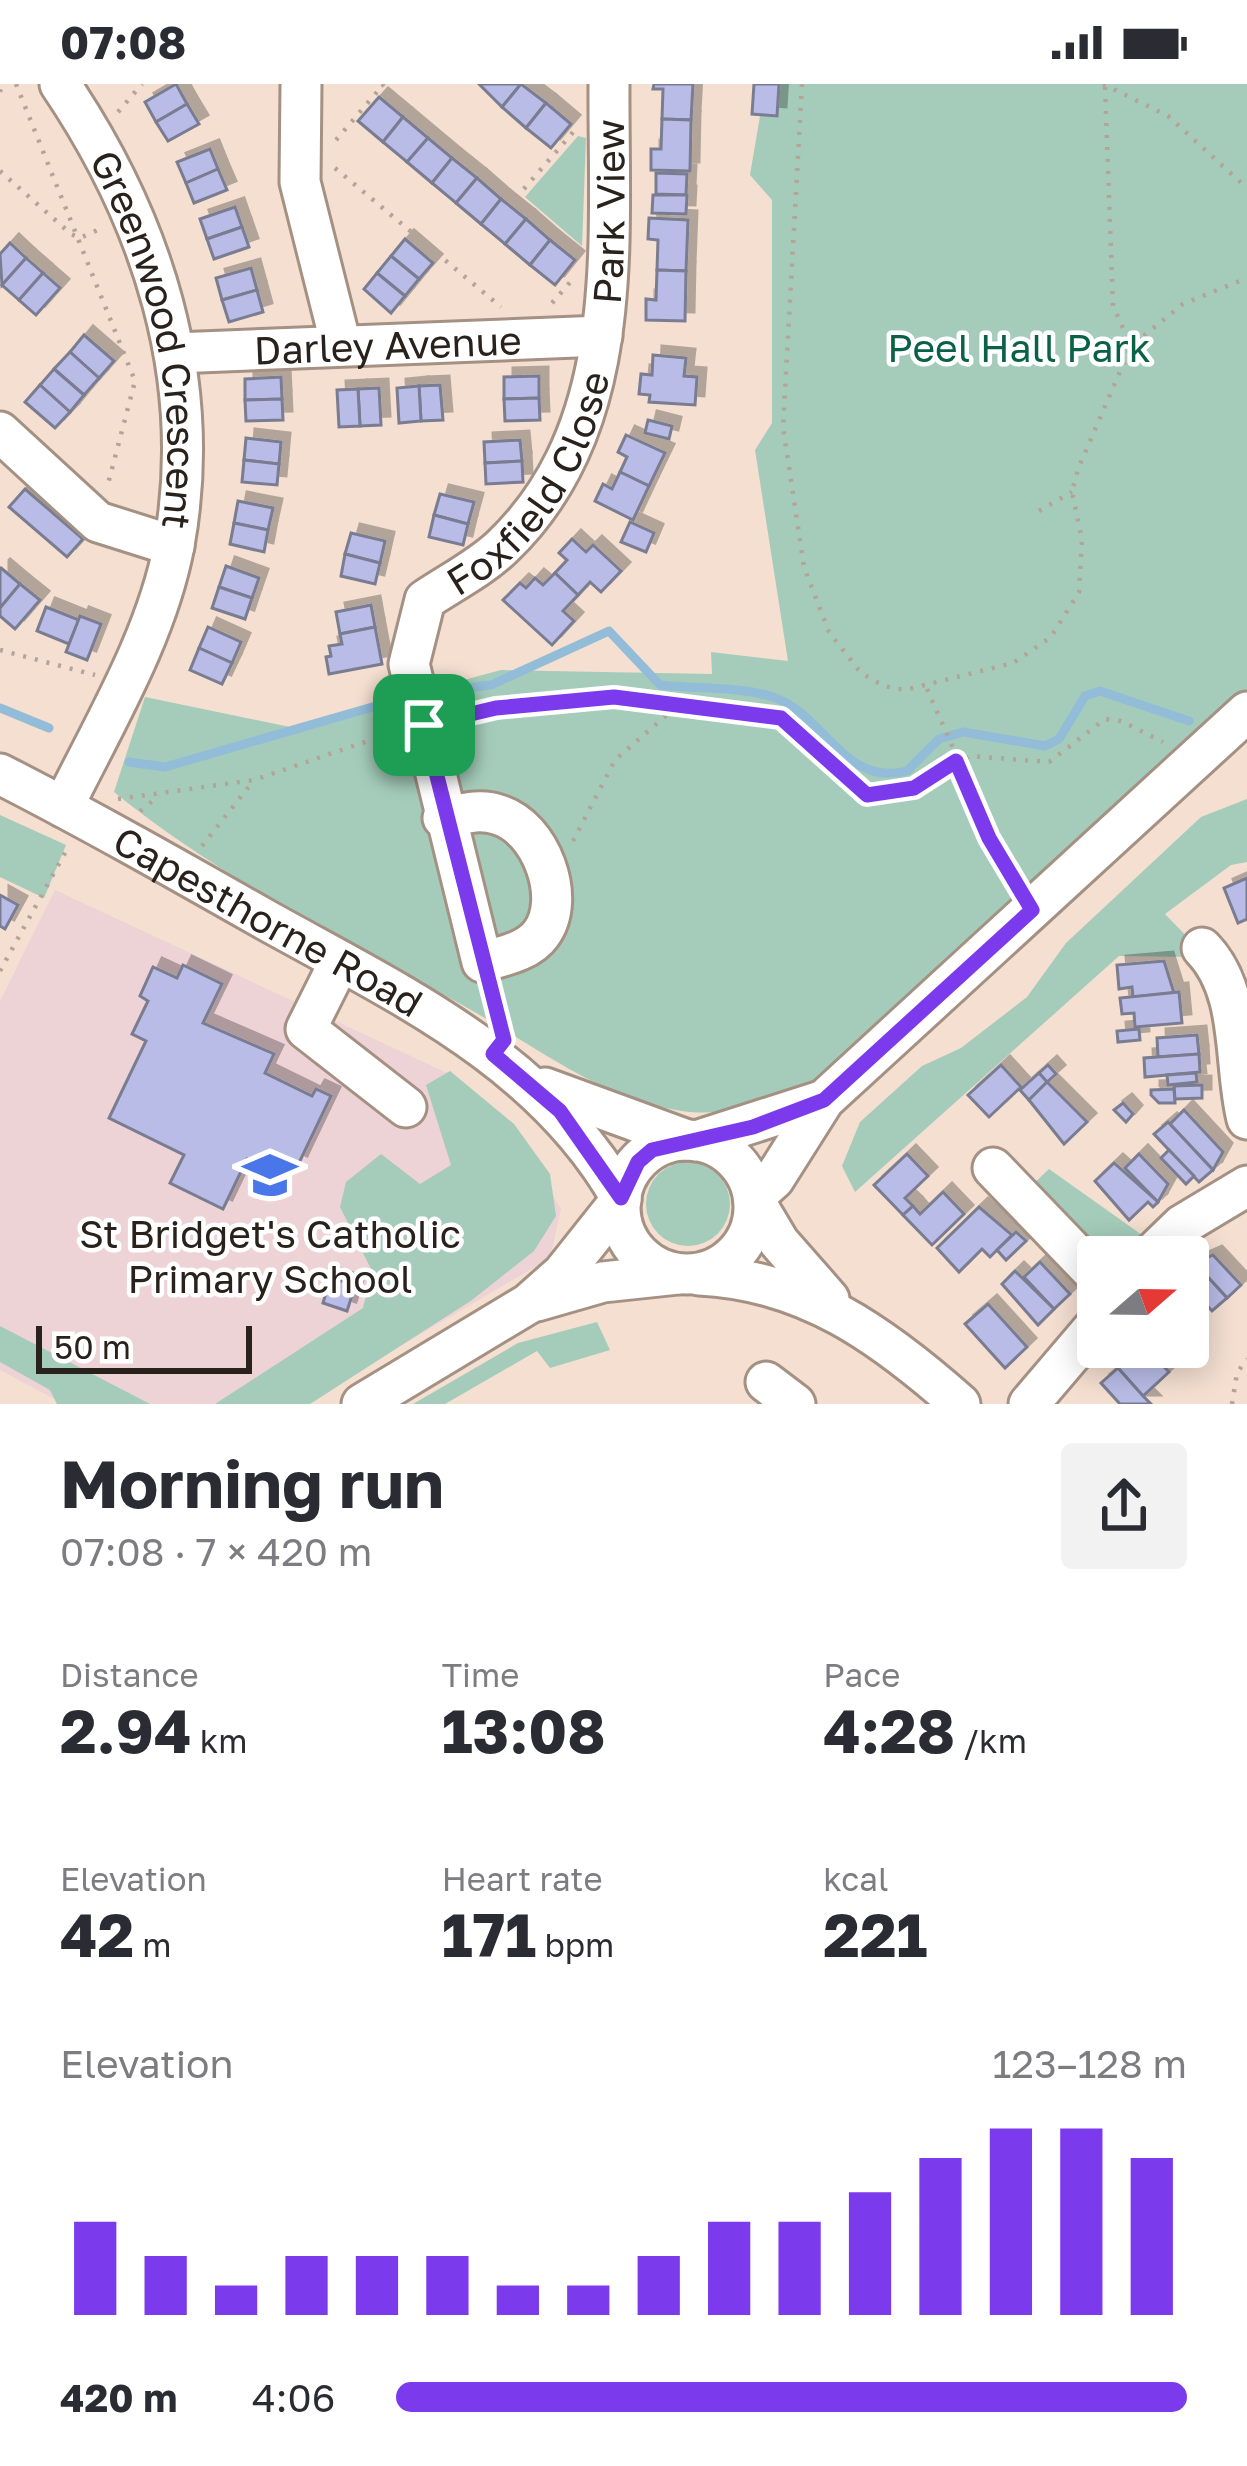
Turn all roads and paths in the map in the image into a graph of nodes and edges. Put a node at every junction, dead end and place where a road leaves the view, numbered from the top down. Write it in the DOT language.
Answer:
graph roads {
  1 [pos="16,84"];
  2 [pos="60,84"];
  3 [pos="301,84"];
  4 [pos="383,84"];
  5 [pos="538,84"];
  6 [pos="609,84"];
  7 [pos="802,84"];
  8 [pos="1104,86"];
  9 [pos="0,171"];
  10 [pos="1247,188"];
  11 [pos="516,198"];
  12 [pos="135,214"];
  13 [pos="80,238"];
  14 [pos="597,267"];
  15 [pos="1247,278"];
  16 [pos="534,334"];
  17 [pos="602,336"];
  18 [pos="341,345"];
  19 [pos="1131,346"];
  20 [pos="175,353"];
  21 [pos="0,432"];
  22 [pos="1072,492"];
  23 [pos="1040,511"];
  24 [pos="98,522"];
  25 [pos="174,546"];
  26 [pos="0,650"];
  27 [pos="123,684"];
  28 [pos="927,686"];
  29 [pos="677,706"];
  30 [pos="1247,712"];
  31 [pos="422,716"];
  32 [pos="1210,745"];
  33 [pos="954,758"];
  34 [pos="0,774"];
  35 [pos="254,780"];
  36 [pos="164,793"];
  37 [pos="106,801"];
  38 [pos="63,807"];
  39 [pos="443,818"];
  40 [pos="128,820"];
  41 [pos="66,851"];
  42 [pos="196,856"];
  43 [pos="545,870"];
  44 [pos="1032,910"];
  45 [pos="340,961"];
  46 [pos="1223,962"];
  47 [pos="0,971"];
  48 [pos="529,1082"];
  49 [pos="824,1100"];
  50 [pos="406,1107"];
  51 [pos="1247,1118"];
  52 [pos="693,1141"];
  53 [pos="990,1164"];
  54 [pos="1247,1186"];
  55 [pos="621,1199"];
  56 [pos="754,1199"];
  57 [pos="1171,1236"];
  58 [pos="1077,1254"];
  59 [pos="683,1274"];
  60 [pos="528,1304"];
  61 [pos="841,1312"];
  62 [pos="1077,1348"];
  63 [pos="1247,1359"];
  64 [pos="362,1404"];
  65 [pos="960,1404"];
  66 [pos="1030,1404"];
  67 [pos="1232,1404"];
  1 -- 13 [label="path"];
  2 -- 12 [label="street, Greenwood Crescent"];
  3 -- 18 [label="street"];
  4 -- 11 [label="path"];
  4 -- 16 [label="path"];
  5 -- 11 [label="path"];
  6 -- 14 [label="street, Park View"];
  7 -- 28 [label="path"];
  8 -- 10 [label="path"];
  8 -- 19 [label="path"];
  9 -- 13 [label="path"];
  11 -- 14 [label="path"];
  12 -- 13 [label="path"];
  12 -- 20 [label="street, Greenwood Crescent"];
  13 -- 24 [label="path"];
  14 -- 16 [label="path"];
  14 -- 17 [label="street, Park View"];
  15 -- 19 [label="path"];
  16 -- 17 [label="street, Darley Avenue"];
  16 -- 18 [label="street, Darley Avenue"];
  17 -- 31 [label="street, Foxfield Close"];
  18 -- 20 [label="street, Darley Avenue"];
  19 -- 22 [label="path"];
  20 -- 25 [label="street, Greenwood Crescent"];
  21 -- 24 [label="street"];
  22 -- 23 [label="path"];
  22 -- 28 [label="path"];
  24 -- 25 [label="street"];
  25 -- 27 [label="street, Greenwood Crescent"];
  26 -- 27 [label="path"];
  27 -- 38 [label="street, Greenwood Crescent"];
  28 -- 33 [label="path"];
  29 -- 31 [label="path"];
  29 -- 33 [label="path"];
  29 -- 43 [label="path"];
  30 -- 32 [label="street"];
  31 -- 35 [label="path"];
  31 -- 39 [label="street, Foxfield Close"];
  32 -- 33 [label="path"];
  32 -- 44 [label="street"];
  33 -- 44 [label="path"];
  34 -- 38 [label="street, Capesthorne Road"];
  35 -- 36 [label="path"];
  35 -- 42 [label="path"];
  36 -- 37 [label="path"];
  36 -- 40 [label="path"];
  38 -- 45 [label="street, Capesthorne Road"];
  39 -- 43 [label="street"];
  39 -- 43 [label="street, Foxfield Close"];
  41 -- 47 [label="path"];
  44 -- 49 [label="street"];
  45 -- 48 [label="street, Capesthorne Road"];
  45 -- 50 [label="street"];
  46 -- 51 [label="street"];
  48 -- 52 [label="street, Capesthorne Road"];
  48 -- 55 [label="street, Capesthorne Road"];
  49 -- 52 [label="street"];
  49 -- 56 [label="street"];
  52 -- 55 [label="street"];
  52 -- 56 [label="street"];
  53 -- 58 [label="street"];
  54 -- 57 [label="street"];
  55 -- 59 [label="street"];
  55 -- 60 [label="street"];
  56 -- 59 [label="street"];
  56 -- 61 [label="street"];
  59 -- 60 [label="street"];
  59 -- 61 [label="street"];
  60 -- 64 [label="street"];
  61 -- 65 [label="street"];
  62 -- 66 [label="street"];
  63 -- 67 [label="path"];
}
